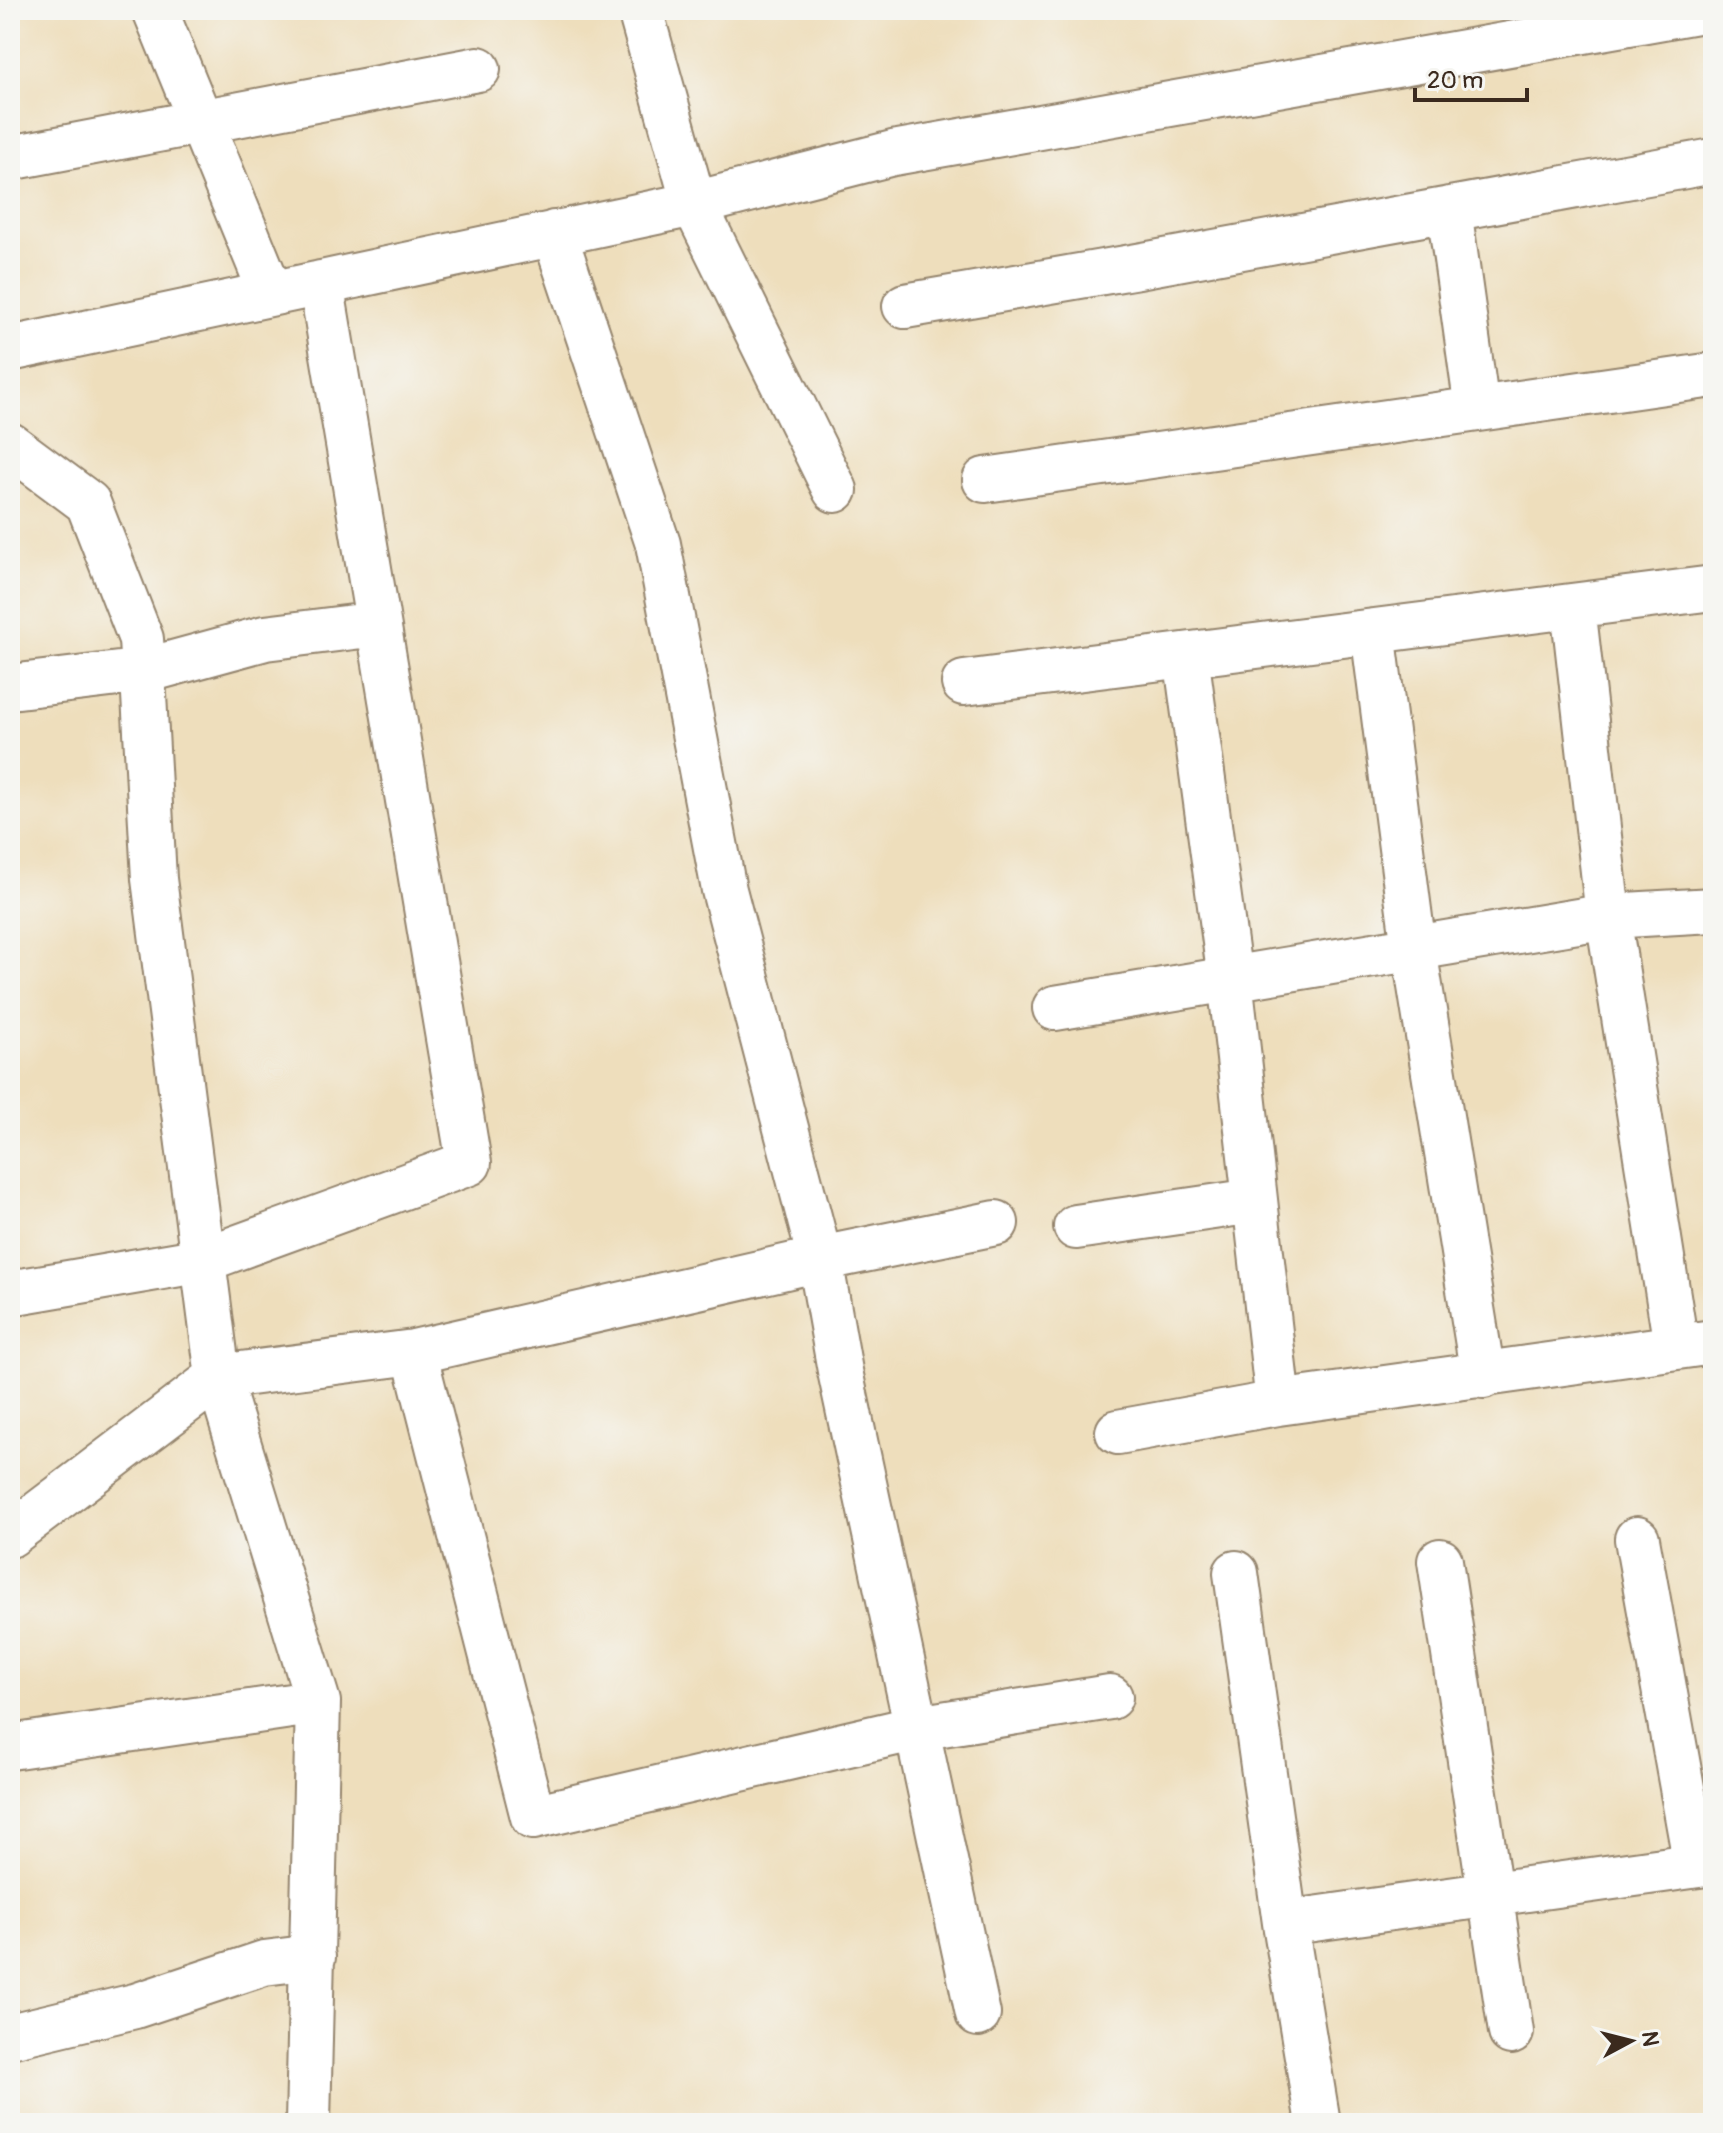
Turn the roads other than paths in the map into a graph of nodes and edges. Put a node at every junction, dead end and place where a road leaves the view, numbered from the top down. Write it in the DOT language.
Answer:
graph roads {
  1 [pos="155,10"];
  2 [pos="640,10"];
  3 [pos="1702,10"];
  4 [pos="478,69"];
  5 [pos="202,121"];
  6 [pos="10,158"];
  7 [pos="1713,161"];
  8 [pos="694,204"];
  9 [pos="1449,209"];
  10 [pos="554,233"];
  11 [pos="321,283"];
  12 [pos="271,293"];
  13 [pos="905,306"];
  14 [pos="10,349"];
  15 [pos="1713,375"];
  16 [pos="1477,409"];
  17 [pos="10,445"];
  18 [pos="985,480"];
  19 [pos="835,490"];
  20 [pos="1713,588"];
  21 [pos="1573,606"];
  22 [pos="378,624"];
  23 [pos="1373,631"];
  24 [pos="1186,655"];
  25 [pos="144,671"];
  26 [pos="964,683"];
  27 [pos="10,687"];
  28 [pos="1713,910"];
  29 [pos="1608,916"];
  30 [pos="1414,949"];
  31 [pos="1230,979"];
  32 [pos="1055,1008"];
  33 [pos="1254,1201"];
  34 [pos="996,1223"];
  35 [pos="1076,1227"];
  36 [pos="820,1259"];
  37 [pos="203,1260"];
  38 [pos="10,1293"];
  39 [pos="1694,1344"];
  40 [pos="414,1352"];
  41 [pos="1483,1376"];
  42 [pos="218,1377"];
  43 [pos="1278,1403"];
  44 [pos="1118,1432"];
  45 [pos="10,1535"];
  46 [pos="1637,1539"];
  47 [pos="1440,1561"];
  48 [pos="1236,1573"];
  49 [pos="1110,1697"];
  50 [pos="318,1702"];
  51 [pos="917,1728"];
  52 [pos="10,1747"];
  53 [pos="1705,1864"];
  54 [pos="1492,1894"];
  55 [pos="1285,1923"];
  56 [pos="313,1957"];
  57 [pos="978,2014"];
  58 [pos="1511,2032"];
  59 [pos="10,2036"];
  60 [pos="308,2123"];
  61 [pos="1318,2123"];
  1 -- 5 [label="street"];
  2 -- 8 [label="street"];
  3 -- 8 [label="street"];
  4 -- 5 [label="street"];
  5 -- 6 [label="street"];
  5 -- 12 [label="street"];
  7 -- 9 [label="street"];
  8 -- 10 [label="street"];
  8 -- 19 [label="street"];
  9 -- 13 [label="street"];
  9 -- 16 [label="street"];
  10 -- 11 [label="street"];
  10 -- 36 [label="street"];
  11 -- 12 [label="street"];
  11 -- 22 [label="street"];
  12 -- 14 [label="street"];
  15 -- 16 [label="street"];
  16 -- 18 [label="street"];
  17 -- 25 [label="street"];
  20 -- 21 [label="street"];
  21 -- 23 [label="street"];
  21 -- 29 [label="street"];
  22 -- 25 [label="street"];
  22 -- 37 [label="street"];
  23 -- 24 [label="street"];
  23 -- 30 [label="street"];
  24 -- 26 [label="street"];
  24 -- 31 [label="street"];
  25 -- 27 [label="street"];
  25 -- 37 [label="street"];
  28 -- 29 [label="street"];
  29 -- 30 [label="street"];
  29 -- 39 [label="street"];
  30 -- 31 [label="street"];
  30 -- 41 [label="street"];
  31 -- 32 [label="street"];
  31 -- 33 [label="street"];
  33 -- 35 [label="street"];
  33 -- 43 [label="street"];
  34 -- 36 [label="street"];
  36 -- 40 [label="street"];
  36 -- 51 [label="street"];
  37 -- 38 [label="street"];
  37 -- 42 [label="street"];
  39 -- 41 [label="street"];
  40 -- 42 [label="street"];
  40 -- 51 [label="street"];
  41 -- 43 [label="street"];
  42 -- 45 [label="street"];
  42 -- 50 [label="street"];
  43 -- 44 [label="street"];
  46 -- 53 [label="street"];
  47 -- 54 [label="street"];
  48 -- 55 [label="street"];
  49 -- 51 [label="street"];
  50 -- 52 [label="street"];
  50 -- 56 [label="street"];
  51 -- 57 [label="street"];
  53 -- 54 [label="street"];
  54 -- 55 [label="street"];
  54 -- 58 [label="street"];
  55 -- 61 [label="street"];
  56 -- 59 [label="street"];
  56 -- 60 [label="street"];
}
